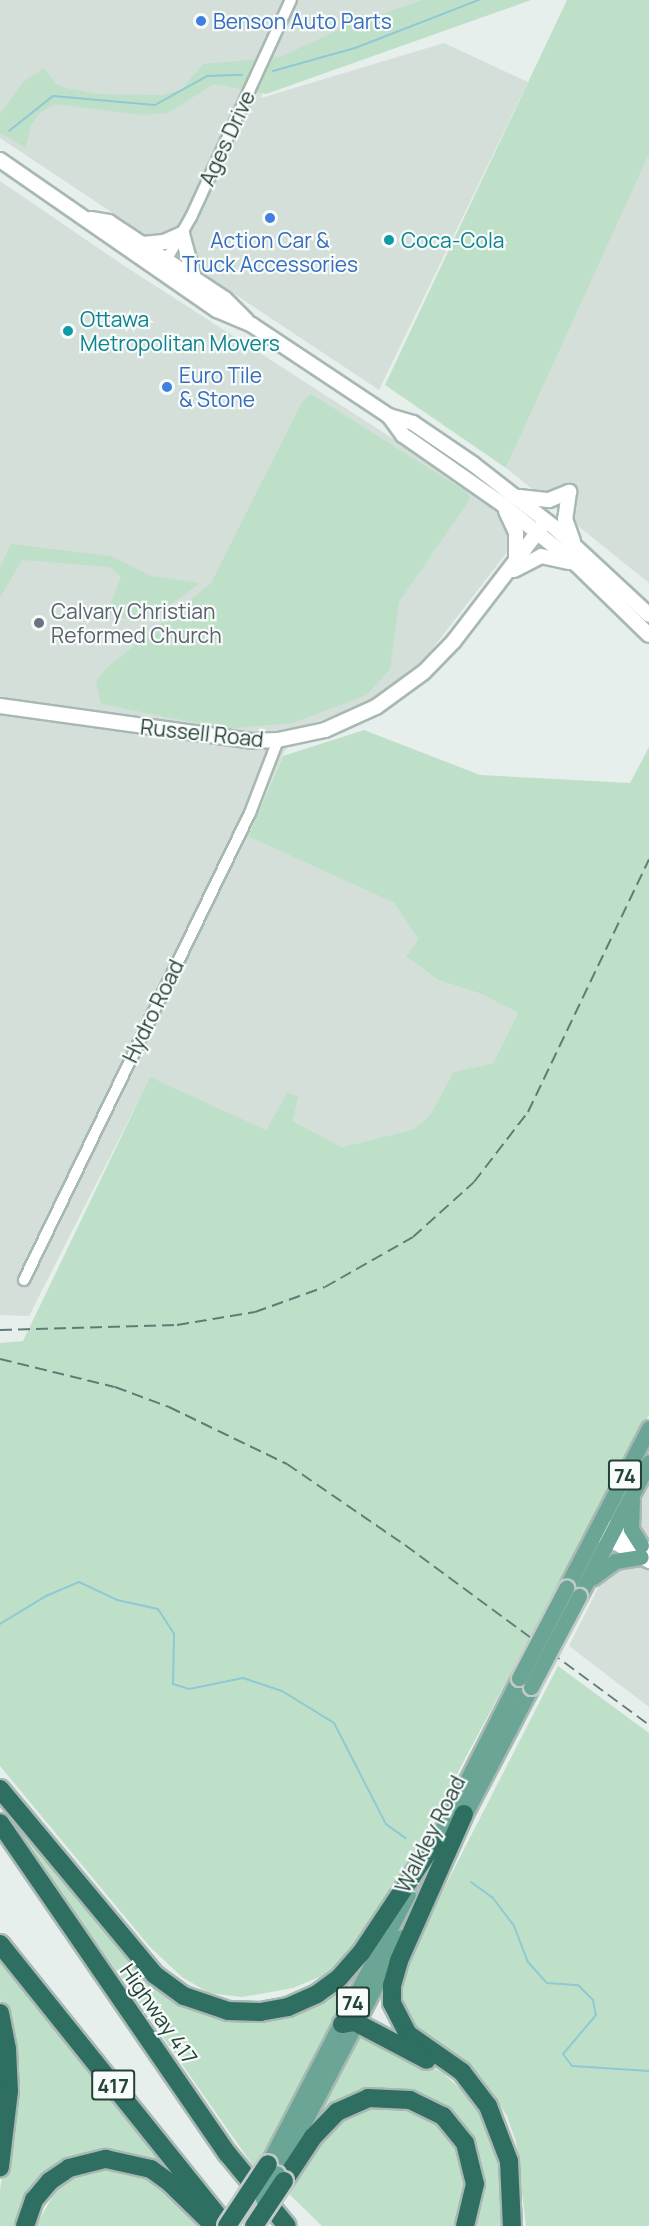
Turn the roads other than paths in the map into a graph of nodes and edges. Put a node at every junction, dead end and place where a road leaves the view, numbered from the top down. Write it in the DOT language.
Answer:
graph roads {
  1 [pos="291,0"];
  2 [pos="0,160"];
  3 [pos="91,219"];
  4 [pos="182,234"];
  5 [pos="142,244"];
  6 [pos="167,260"];
  7 [pos="158,272"];
  8 [pos="194,278"];
  9 [pos="252,325"];
  10 [pos="389,416"];
  11 [pos="516,496"];
  12 [pos="502,504"];
  13 [pos="546,521"];
  14 [pos="537,533"];
  15 [pos="576,546"];
  16 [pos="515,562"];
  17 [pos="577,565"];
  18 [pos="505,576"];
  19 [pos="649,615"];
  20 [pos="649,635"];
  21 [pos="0,706"];
  22 [pos="278,740"];
  23 [pos="24,1280"];
  24 [pos="649,1428"];
  25 [pos="649,1462"];
  26 [pos="633,1492"];
  27 [pos="604,1531"];
  28 [pos="645,1553"];
  29 [pos="577,1589"];
  30 [pos="525,1683"];
  31 [pos="0,1789"];
  32 [pos="464,1814"];
  33 [pos="0,1823"];
  34 [pos="436,1840"];
  35 [pos="0,1944"];
  36 [pos="0,2013"];
  37 [pos="349,2023"];
  38 [pos="202,2117"];
  39 [pos="493,2118"];
  40 [pos="0,2167"];
  41 [pos="276,2173"];
  42 [pos="25,2226"];
  43 [pos="213,2226"];
  44 [pos="227,2226"];
  45 [pos="249,2226"];
  46 [pos="254,2226"];
  47 [pos="287,2226"];
  48 [pos="301,2226"];
  49 [pos="465,2226"];
  50 [pos="512,2226"];
  1 -- 4 [label="street, Ages Drive"];
  2 -- 3 [label="main road"];
  3 -- 5 [label="main road"];
  3 -- 7 [label="main road"];
  4 -- 5 [label="main road"];
  4 -- 6 [label="street, Ages Drive"];
  4 -- 8 [label="main road"];
  5 -- 6 [label="main road"];
  6 -- 7 [label="street, Ages Drive"];
  6 -- 8 [label="main road"];
  7 -- 9 [label="main road"];
  8 -- 9 [label="main road"];
  9 -- 10 [label="main road"];
  10 -- 11 [label="main road"];
  10 -- 12 [label="main road"];
  11 -- 13 [label="main road"];
  11 -- 15 [label="main road"];
  12 -- 14 [label="main road"];
  12 -- 16 [label="main road"];
  13 -- 14 [label="main road, Russell Road"];
  13 -- 15 [label="main road"];
  14 -- 16 [label="main road, Russell Road"];
  14 -- 17 [label="main road"];
  15 -- 19 [label="main road"];
  16 -- 18 [label="main road, Russell Road"];
  17 -- 18 [label="main road"];
  17 -- 20 [label="main road"];
  18 -- 22 [label="main road, Russell Road"];
  21 -- 22 [label="main road, Russell Road"];
  22 -- 23 [label="street, Hydro Road"];
  24 -- 27 [label="main road, Walkley Road / 74"];
  25 -- 26 [label="main road, Walkley Road / 74"];
  26 -- 27 [label="main road, Walkley Road / 74"];
  26 -- 28 [label="main road"];
  27 -- 28 [label="main road"];
  27 -- 29 [label="main road, Walkley Road / 74"];
  28 -- 29 [label="main road"];
  29 -- 30 [label="main road, Walkley Road / 74, bridge"];
  30 -- 32 [label="main road, Walkley Road / 74"];
  30 -- 34 [label="main road, Walkley Road / 74"];
  31 -- 34 [label="highway"];
  32 -- 37 [label="main road, Walkley Road / 74"];
  32 -- 39 [label="highway"];
  33 -- 38 [label="highway, Highway 417 / 417"];
  34 -- 37 [label="main road, Walkley Road / 74"];
  35 -- 44 [label="highway, 417"];
  36 -- 40 [label="highway"];
  37 -- 39 [label="highway"];
  37 -- 41 [label="main road, Walkley Road / 74"];
  38 -- 47 [label="highway, Highway 417 / 417"];
  38 -- 48 [label="highway"];
  39 -- 50 [label="highway"];
  41 -- 44 [label="highway, bridge"];
  41 -- 45 [label="main road, Walkley Road / 74, bridge"];
  41 -- 46 [label="highway, bridge"];
  41 -- 49 [label="highway"];
  42 -- 43 [label="highway"];
}
